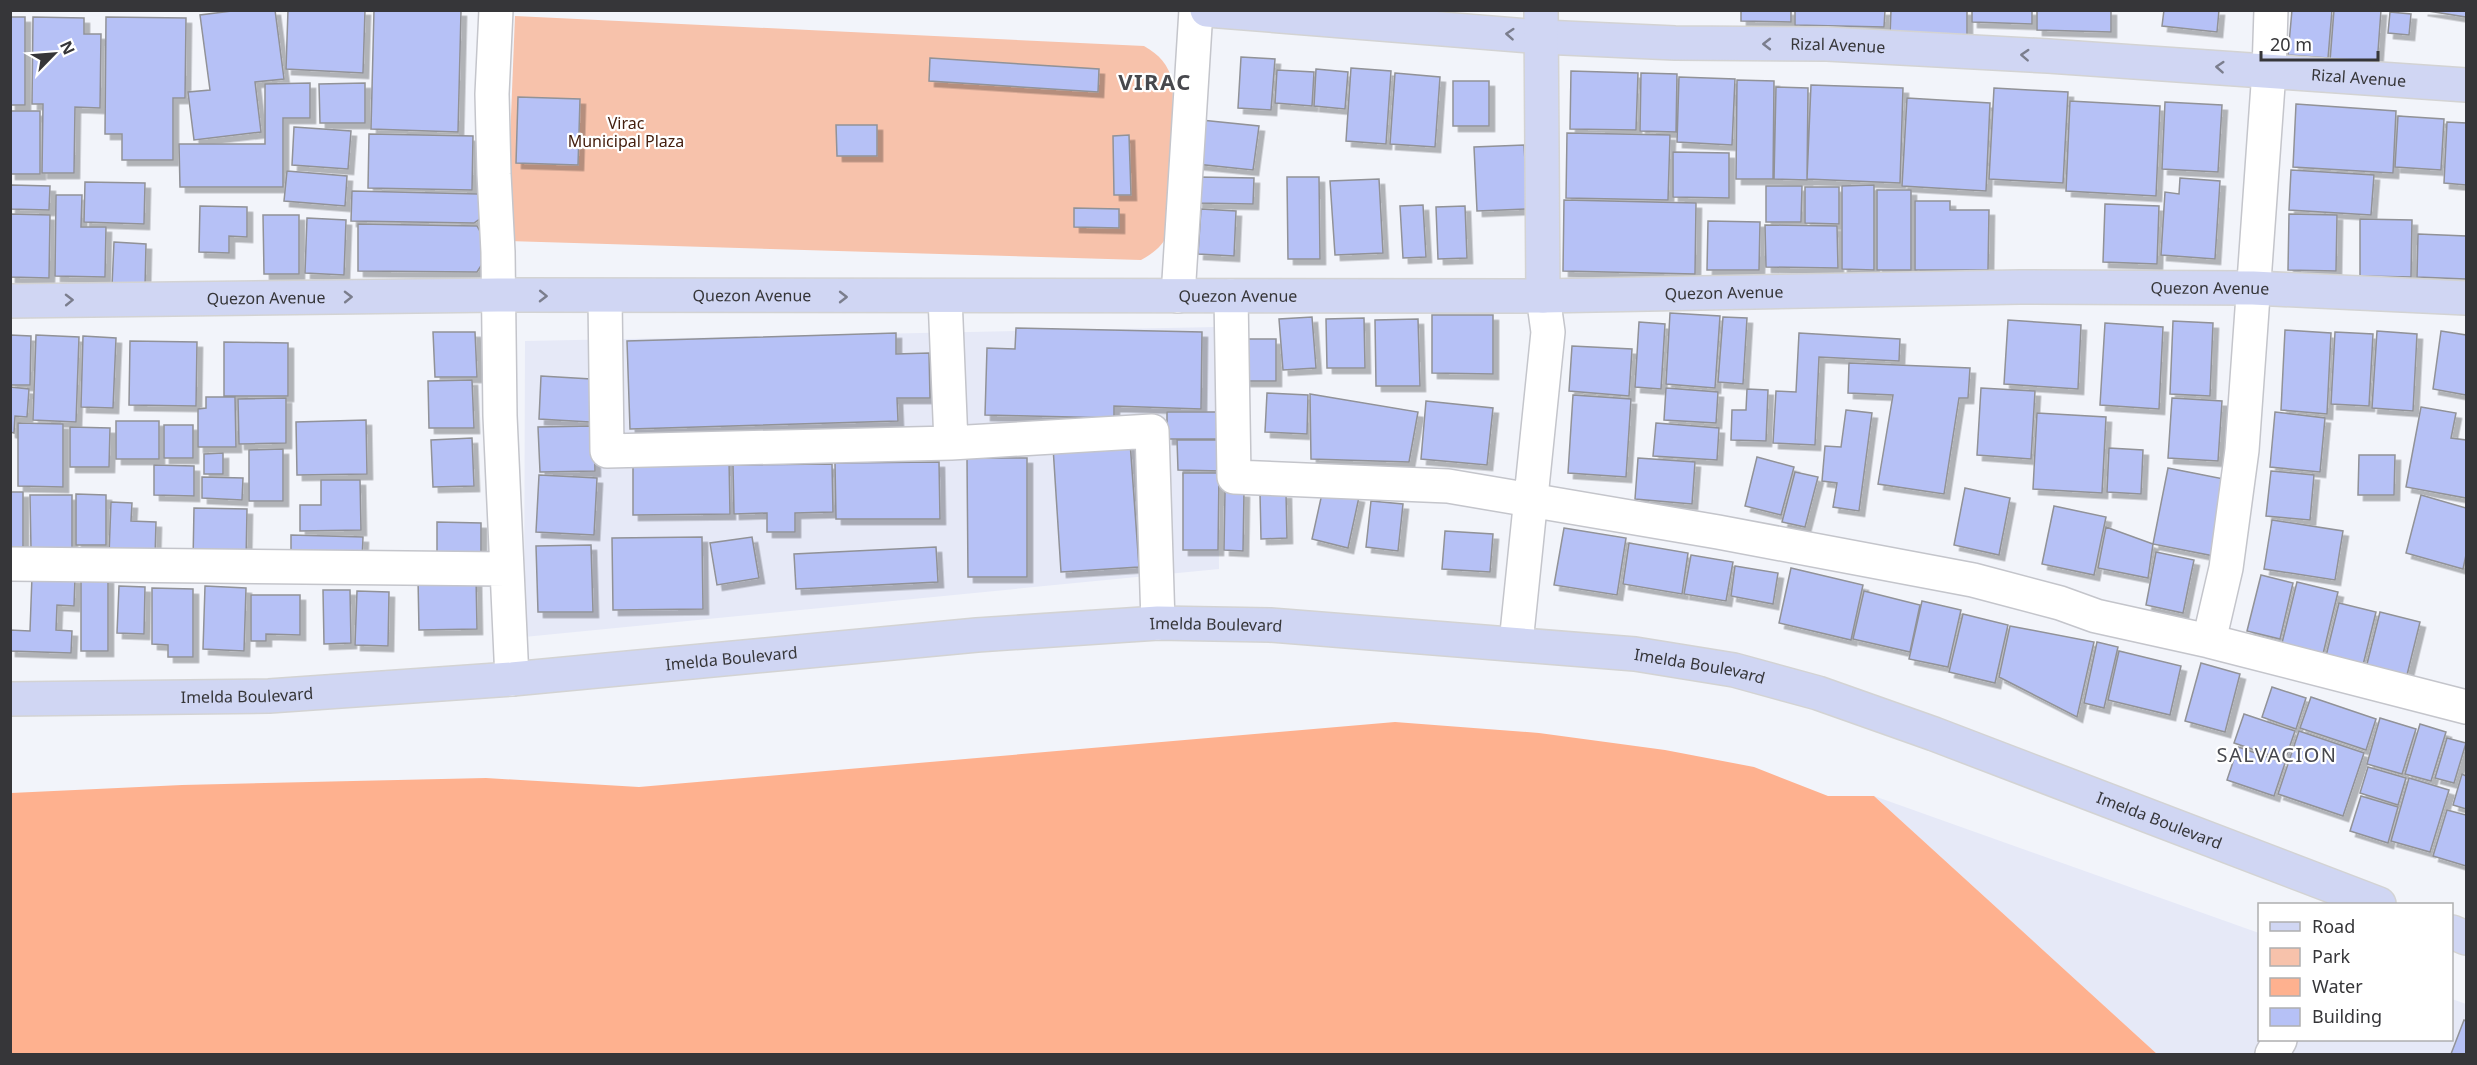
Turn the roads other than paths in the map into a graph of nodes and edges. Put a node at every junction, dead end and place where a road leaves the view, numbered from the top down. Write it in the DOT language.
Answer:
graph roads {
  1 [pos="496,10"];
  2 [pos="1196,10"];
  3 [pos="1207,10"];
  4 [pos="2271,10"];
  5 [pos="1541,24"];
  6 [pos="2269,71"];
  7 [pos="2466,85"];
  8 [pos="2253,288"];
  9 [pos="498,296"];
  10 [pos="1178,296"];
  11 [pos="1232,296"];
  12 [pos="1543,296"];
  13 [pos="605,297"];
  14 [pos="945,297"];
  15 [pos="2466,298"];
  16 [pos="10,301"];
  17 [pos="951,444"];
  18 [pos="1532,502"];
  19 [pos="10,564"];
  20 [pos="507,569"];
  21 [pos="1158,623"];
  22 [pos="2209,641"];
  23 [pos="1516,643"];
  24 [pos="512,679"];
  25 [pos="10,699"];
  26 [pos="2466,707"];
  27 [pos="2346,899"];
  28 [pos="2372,903"];
  1 -- 9 [label="street"];
  2 -- 10 [label="street"];
  5 -- 3 [label="main road, Rizal Avenue, one-way"];
  4 -- 6 [label="street"];
  6 -- 5 [label="main road, Rizal Avenue, one-way"];
  5 -- 12 [label="main road"];
  6 -- 7 [label="main road, Rizal Avenue"];
  6 -- 8 [label="street"];
  8 -- 12 [label="main road, Quezon Avenue"];
  8 -- 15 [label="main road, Quezon Avenue"];
  8 -- 22 [label="street"];
  9 -- 13 [label="main road, Quezon Avenue, one-way"];
  16 -- 9 [label="main road, Quezon Avenue, one-way"];
  9 -- 20 [label="street"];
  10 -- 11 [label="main road, Quezon Avenue"];
  10 -- 14 [label="main road, Quezon Avenue"];
  11 -- 12 [label="main road, Quezon Avenue"];
  11 -- 18 [label="street"];
  12 -- 18 [label="street"];
  13 -- 14 [label="main road, Quezon Avenue, one-way"];
  13 -- 17 [label="street"];
  14 -- 17 [label="street"];
  17 -- 21 [label="street"];
  18 -- 22 [label="street"];
  18 -- 23 [label="street"];
  19 -- 20 [label="street"];
  20 -- 24 [label="street"];
  21 -- 23 [label="main road, Imelda Boulevard"];
  21 -- 24 [label="main road, Imelda Boulevard"];
  22 -- 26 [label="street"];
  23 -- 27 [label="main road, Imelda Boulevard"];
  24 -- 25 [label="main road, Imelda Boulevard"];
  27 -- 28 [label="main road, Imelda Boulevard"];
}
